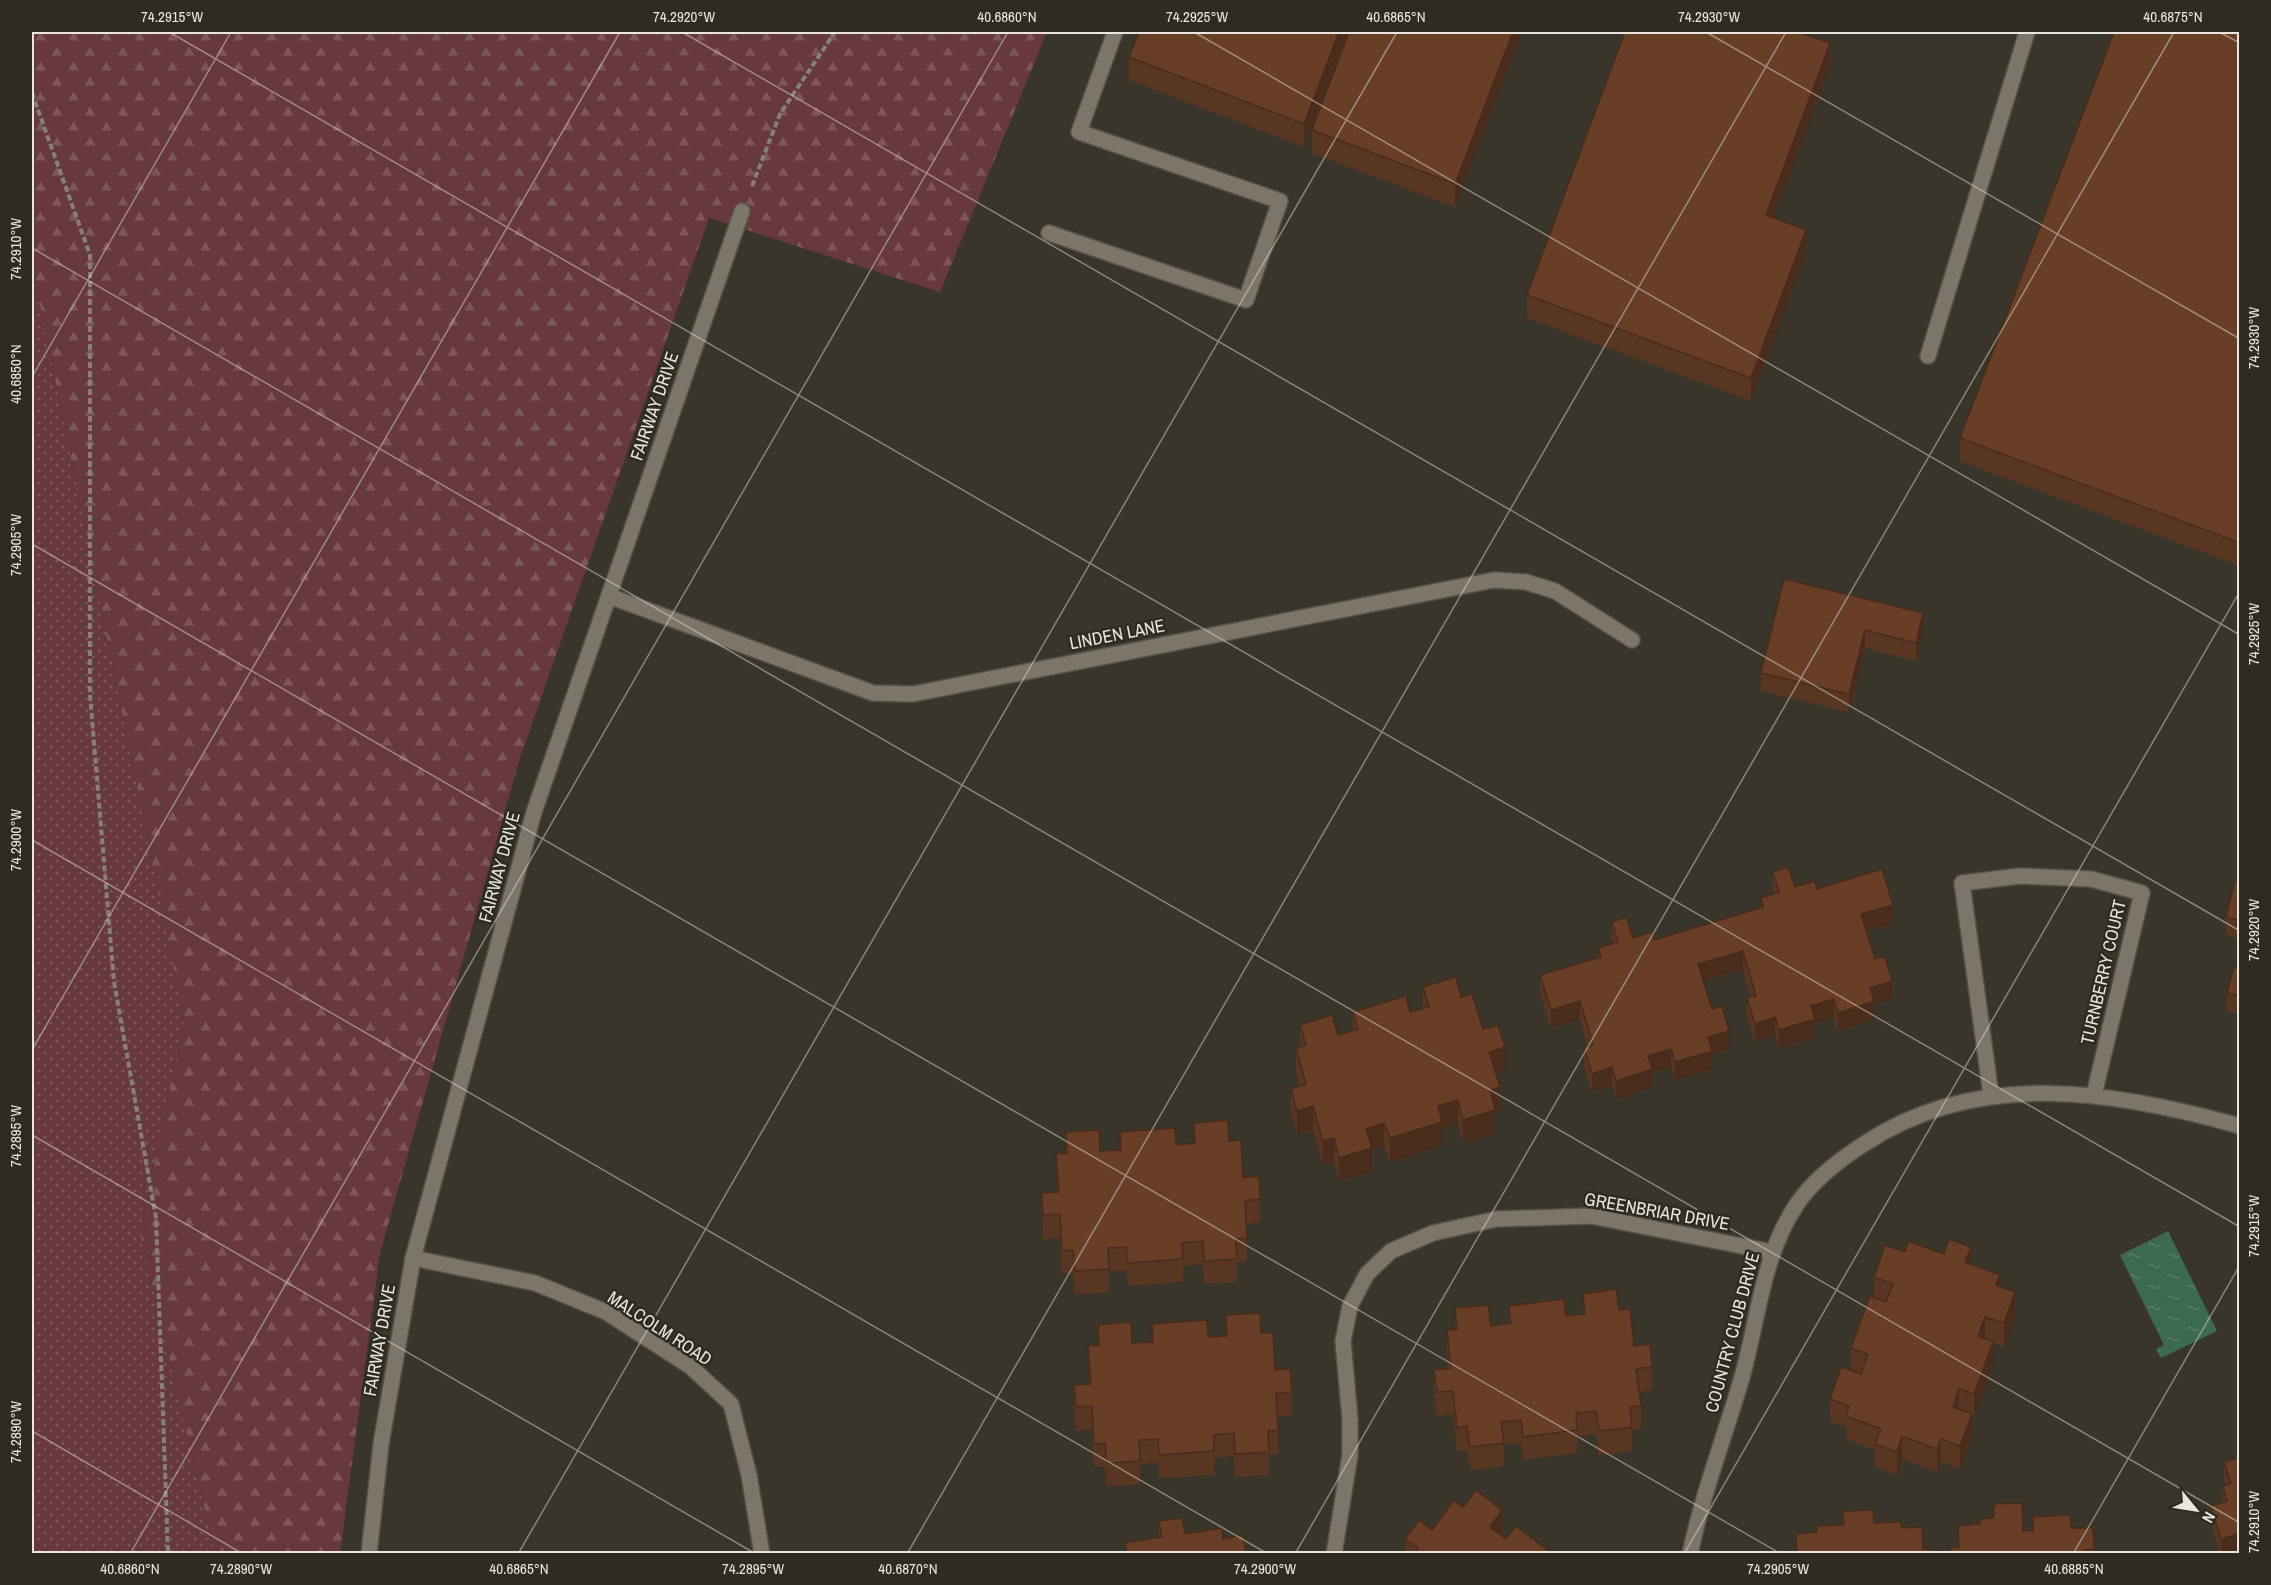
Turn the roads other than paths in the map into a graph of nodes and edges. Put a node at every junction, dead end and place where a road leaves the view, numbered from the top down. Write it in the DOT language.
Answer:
graph roads {
  1 [pos="1115,32"];
  2 [pos="2027,32"];
  3 [pos="742,211"];
  4 [pos="1049,233"];
  5 [pos="1928,356"];
  6 [pos="609,596"];
  7 [pos="1632,640"];
  8 [pos="1991,1095"];
  9 [pos="2094,1095"];
  10 [pos="2240,1126"];
  11 [pos="1772,1252"];
  12 [pos="413,1258"];
  13 [pos="369,1554"];
  14 [pos="762,1554"];
  15 [pos="1334,1554"];
  16 [pos="1690,1554"];
  1 -- 4 [label="street"];
  2 -- 5 [label="street"];
  3 -- 6 [label="street, FAIRWAY DRIVE"];
  6 -- 7 [label="street, LINDEN LANE"];
  6 -- 12 [label="street, FAIRWAY DRIVE"];
  8 -- 9 [label="street, COUNTRY CLUB DRIVE"];
  8 -- 9 [label="street, TURNBERRY COURT"];
  8 -- 11 [label="street, COUNTRY CLUB DRIVE"];
  9 -- 10 [label="street, COUNTRY CLUB DRIVE"];
  11 -- 15 [label="street, GREENBRIAR DRIVE"];
  11 -- 16 [label="street, COUNTRY CLUB DRIVE"];
  12 -- 13 [label="street, FAIRWAY DRIVE"];
  12 -- 14 [label="street, MALCOLM ROAD"];
}
